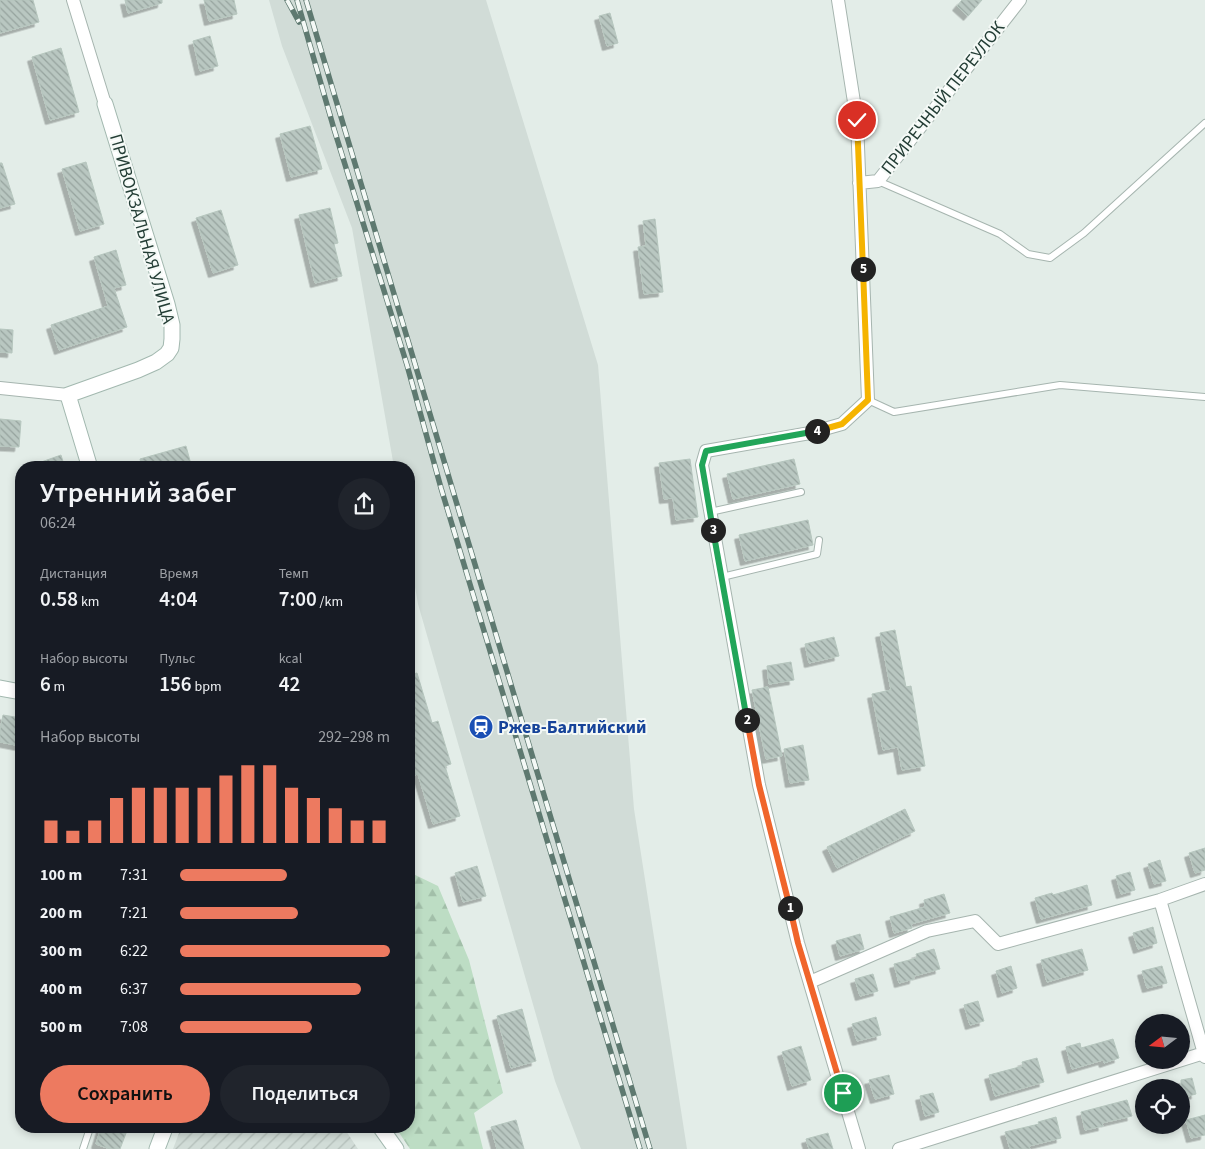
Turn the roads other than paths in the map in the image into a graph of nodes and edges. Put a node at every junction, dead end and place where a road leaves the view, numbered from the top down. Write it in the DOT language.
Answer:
graph roads {
  1 [pos="73,0"];
  2 [pos="838,0"];
  3 [pos="1020,0"];
  4 [pos="105,104"];
  5 [pos="1205,123"];
  6 [pos="878,181"];
  7 [pos="859,183"];
  8 [pos="0,388"];
  9 [pos="68,395"];
  10 [pos="1205,397"];
  11 [pos="868,400"];
  12 [pos="88,461"];
  13 [pos="801,492"];
  14 [pos="710,512"];
  15 [pos="819,540"];
  16 [pos="722,577"];
  17 [pos="0,688"];
  18 [pos="15,691"];
  19 [pos="1205,884"];
  20 [pos="1160,900"];
  21 [pos="810,982"];
  22 [pos="1204,1055"];
  23 [pos="88,1133"];
  24 [pos="163,1133"];
  25 [pos="385,1133"];
  26 [pos="83,1149"];
  27 [pos="157,1149"];
  28 [pos="396,1149"];
  29 [pos="859,1149"];
  30 [pos="899,1149"];
  1 -- 4 [label="street, ПРИВОКЗАЛЬНАЯ УЛИЦА"];
  2 -- 7 [label="street"];
  3 -- 6 [label="street, ПРИРЕЧНЫЙ ПЕРЕУЛОК"];
  4 -- 9 [label="street, ПРИВОКЗАЛЬНАЯ УЛИЦА"];
  5 -- 6 [label="lane"];
  6 -- 7 [label="street, ПРИРЕЧНЫЙ ПЕРЕУЛОК"];
  7 -- 11 [label="street"];
  8 -- 9 [label="street"];
  9 -- 12 [label="street"];
  10 -- 11 [label="lane"];
  11 -- 14 [label="street"];
  13 -- 14 [label="lane"];
  14 -- 16 [label="street"];
  15 -- 16 [label="lane"];
  16 -- 21 [label="street"];
  17 -- 18 [label="street"];
  19 -- 20 [label="street"];
  20 -- 21 [label="street"];
  20 -- 22 [label="street"];
  21 -- 29 [label="street"];
  22 -- 30 [label="street"];
  23 -- 26 [label="lane"];
  24 -- 27 [label="street"];
  25 -- 28 [label="street"];
}
